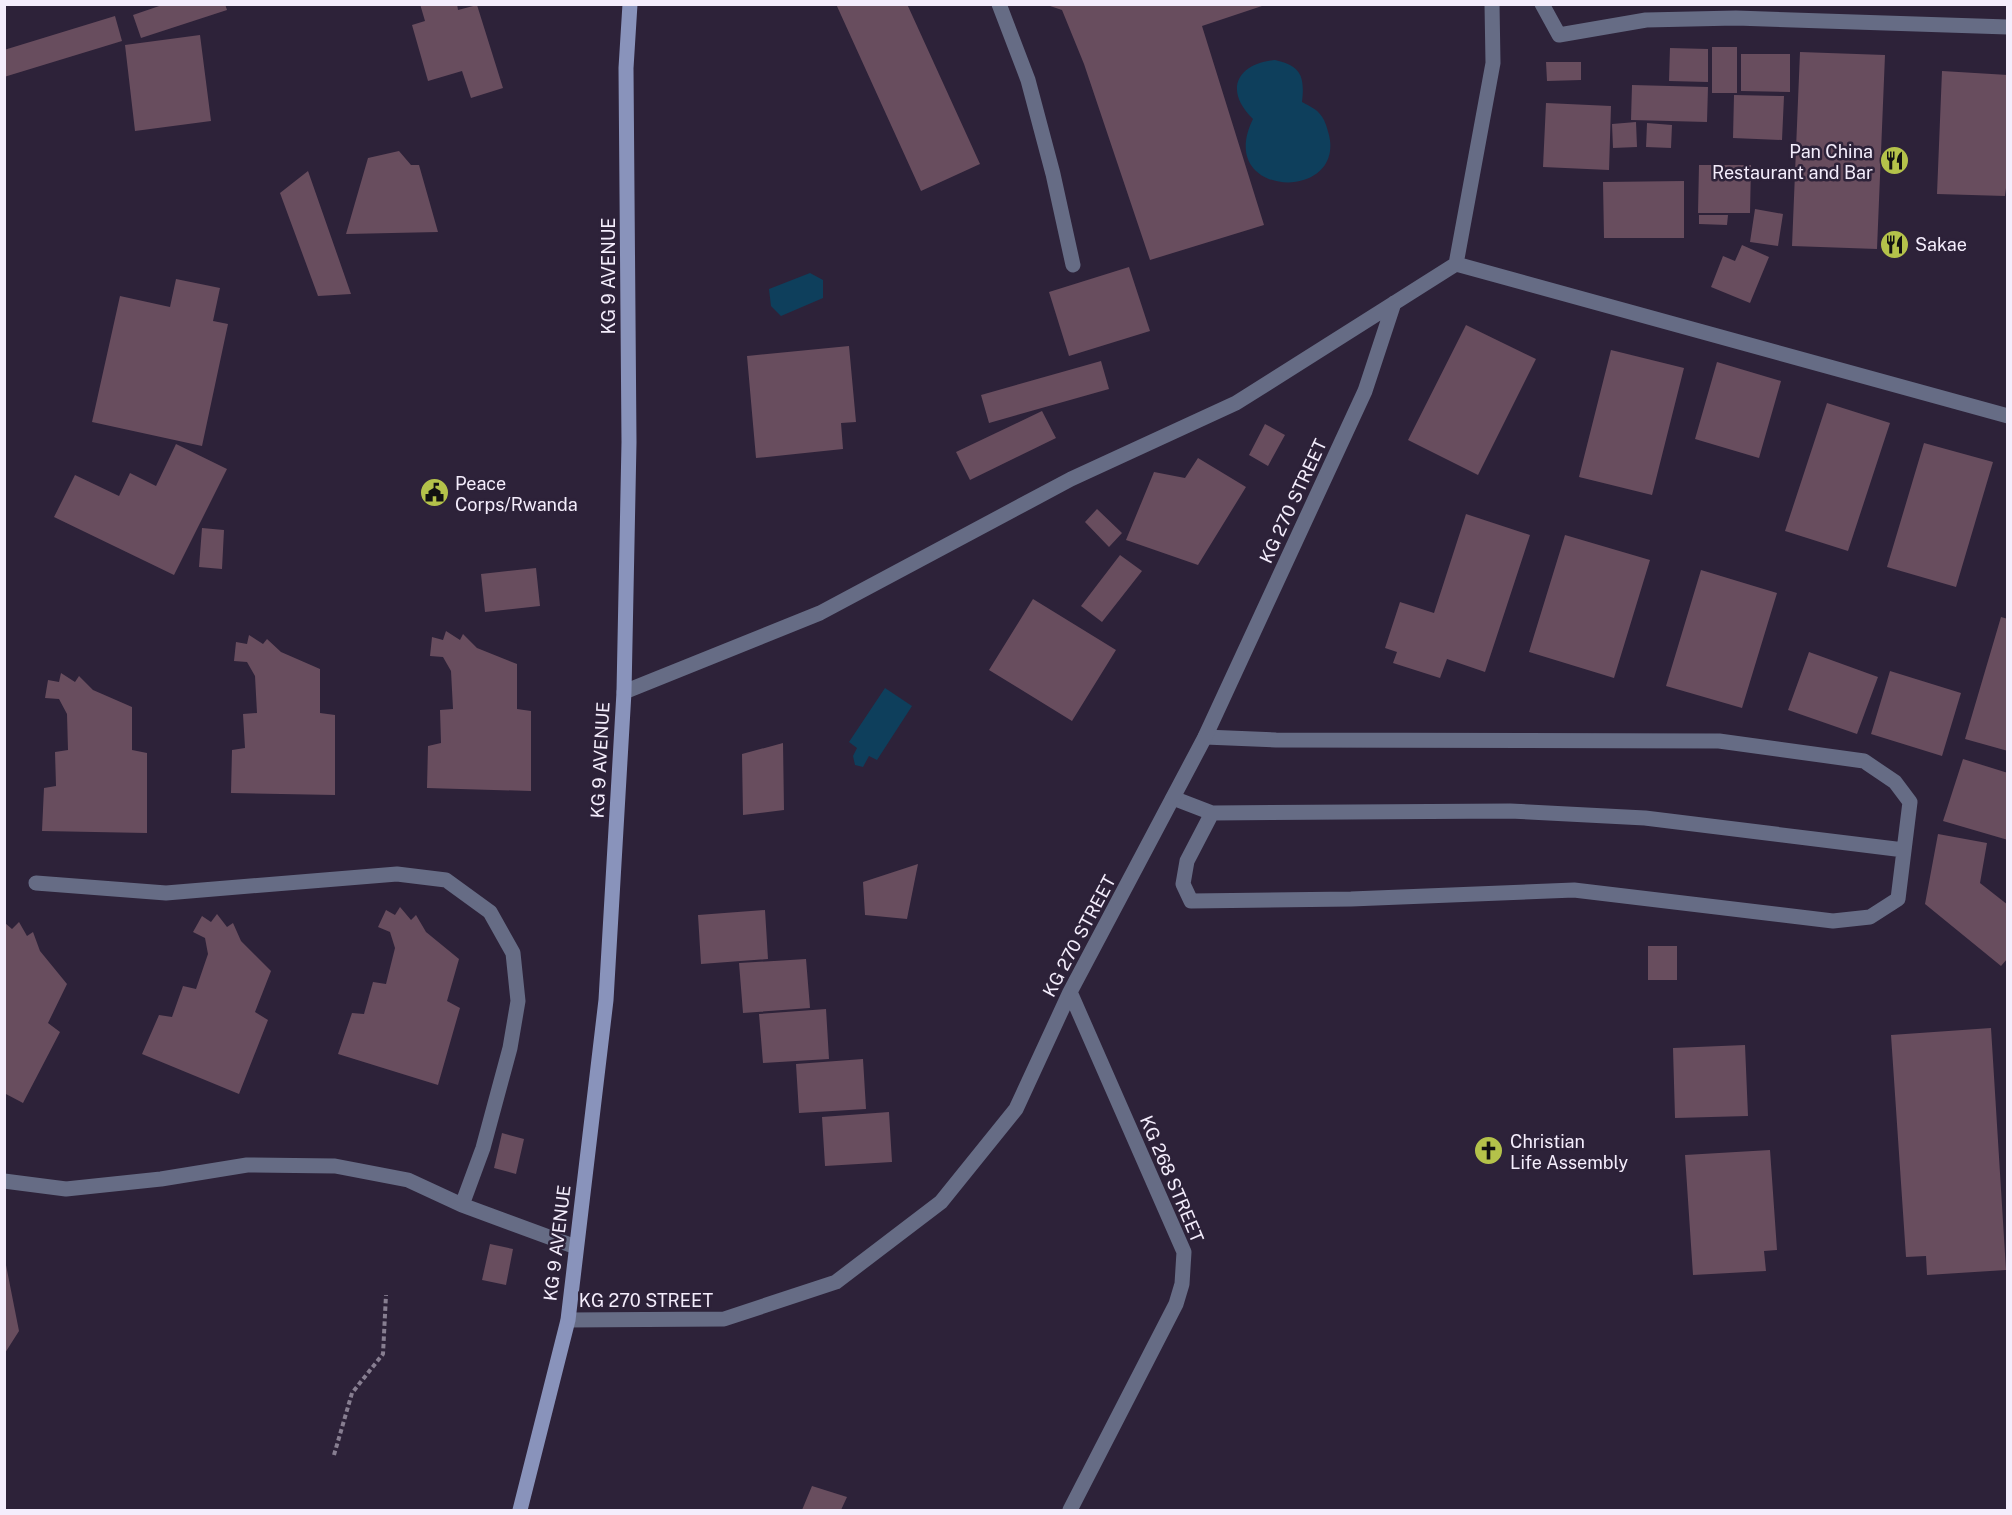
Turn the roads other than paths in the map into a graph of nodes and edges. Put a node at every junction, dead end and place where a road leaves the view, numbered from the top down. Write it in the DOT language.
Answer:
graph roads {
  1 [pos="630,4"];
  2 [pos="999,4"];
  3 [pos="1492,4"];
  4 [pos="1542,4"];
  5 [pos="2007,27"];
  6 [pos="1456,264"];
  7 [pos="1073,265"];
  8 [pos="1394,303"];
  9 [pos="2007,416"];
  10 [pos="624,692"];
  11 [pos="1205,737"];
  12 [pos="1173,798"];
  13 [pos="1212,813"];
  14 [pos="1904,850"];
  15 [pos="36,883"];
  16 [pos="1070,992"];
  17 [pos="4,1181"];
  18 [pos="462,1205"];
  19 [pos="576,1246"];
  20 [pos="568,1320"];
  21 [pos="520,1510"];
  22 [pos="1070,1510"];
  1 -- 10 [label="main road, KG 9 AVENUE"];
  2 -- 7 [label="street"];
  3 -- 6 [label="street"];
  4 -- 5 [label="street"];
  6 -- 8 [label="street"];
  6 -- 9 [label="street"];
  8 -- 10 [label="street"];
  8 -- 11 [label="street, KG 270 STREET"];
  10 -- 19 [label="main road, KG 9 AVENUE"];
  11 -- 12 [label="street, KG 270 STREET"];
  11 -- 14 [label="street"];
  12 -- 13 [label="street"];
  12 -- 16 [label="street, KG 270 STREET"];
  13 -- 14 [label="street"];
  13 -- 14 [label="street"];
  15 -- 18 [label="street"];
  16 -- 20 [label="street, KG 270 STREET"];
  16 -- 22 [label="street, KG 268 STREET"];
  17 -- 18 [label="street"];
  18 -- 19 [label="street"];
  19 -- 20 [label="main road, KG 9 AVENUE"];
  20 -- 21 [label="main road, KG 9 AVENUE"];
}
